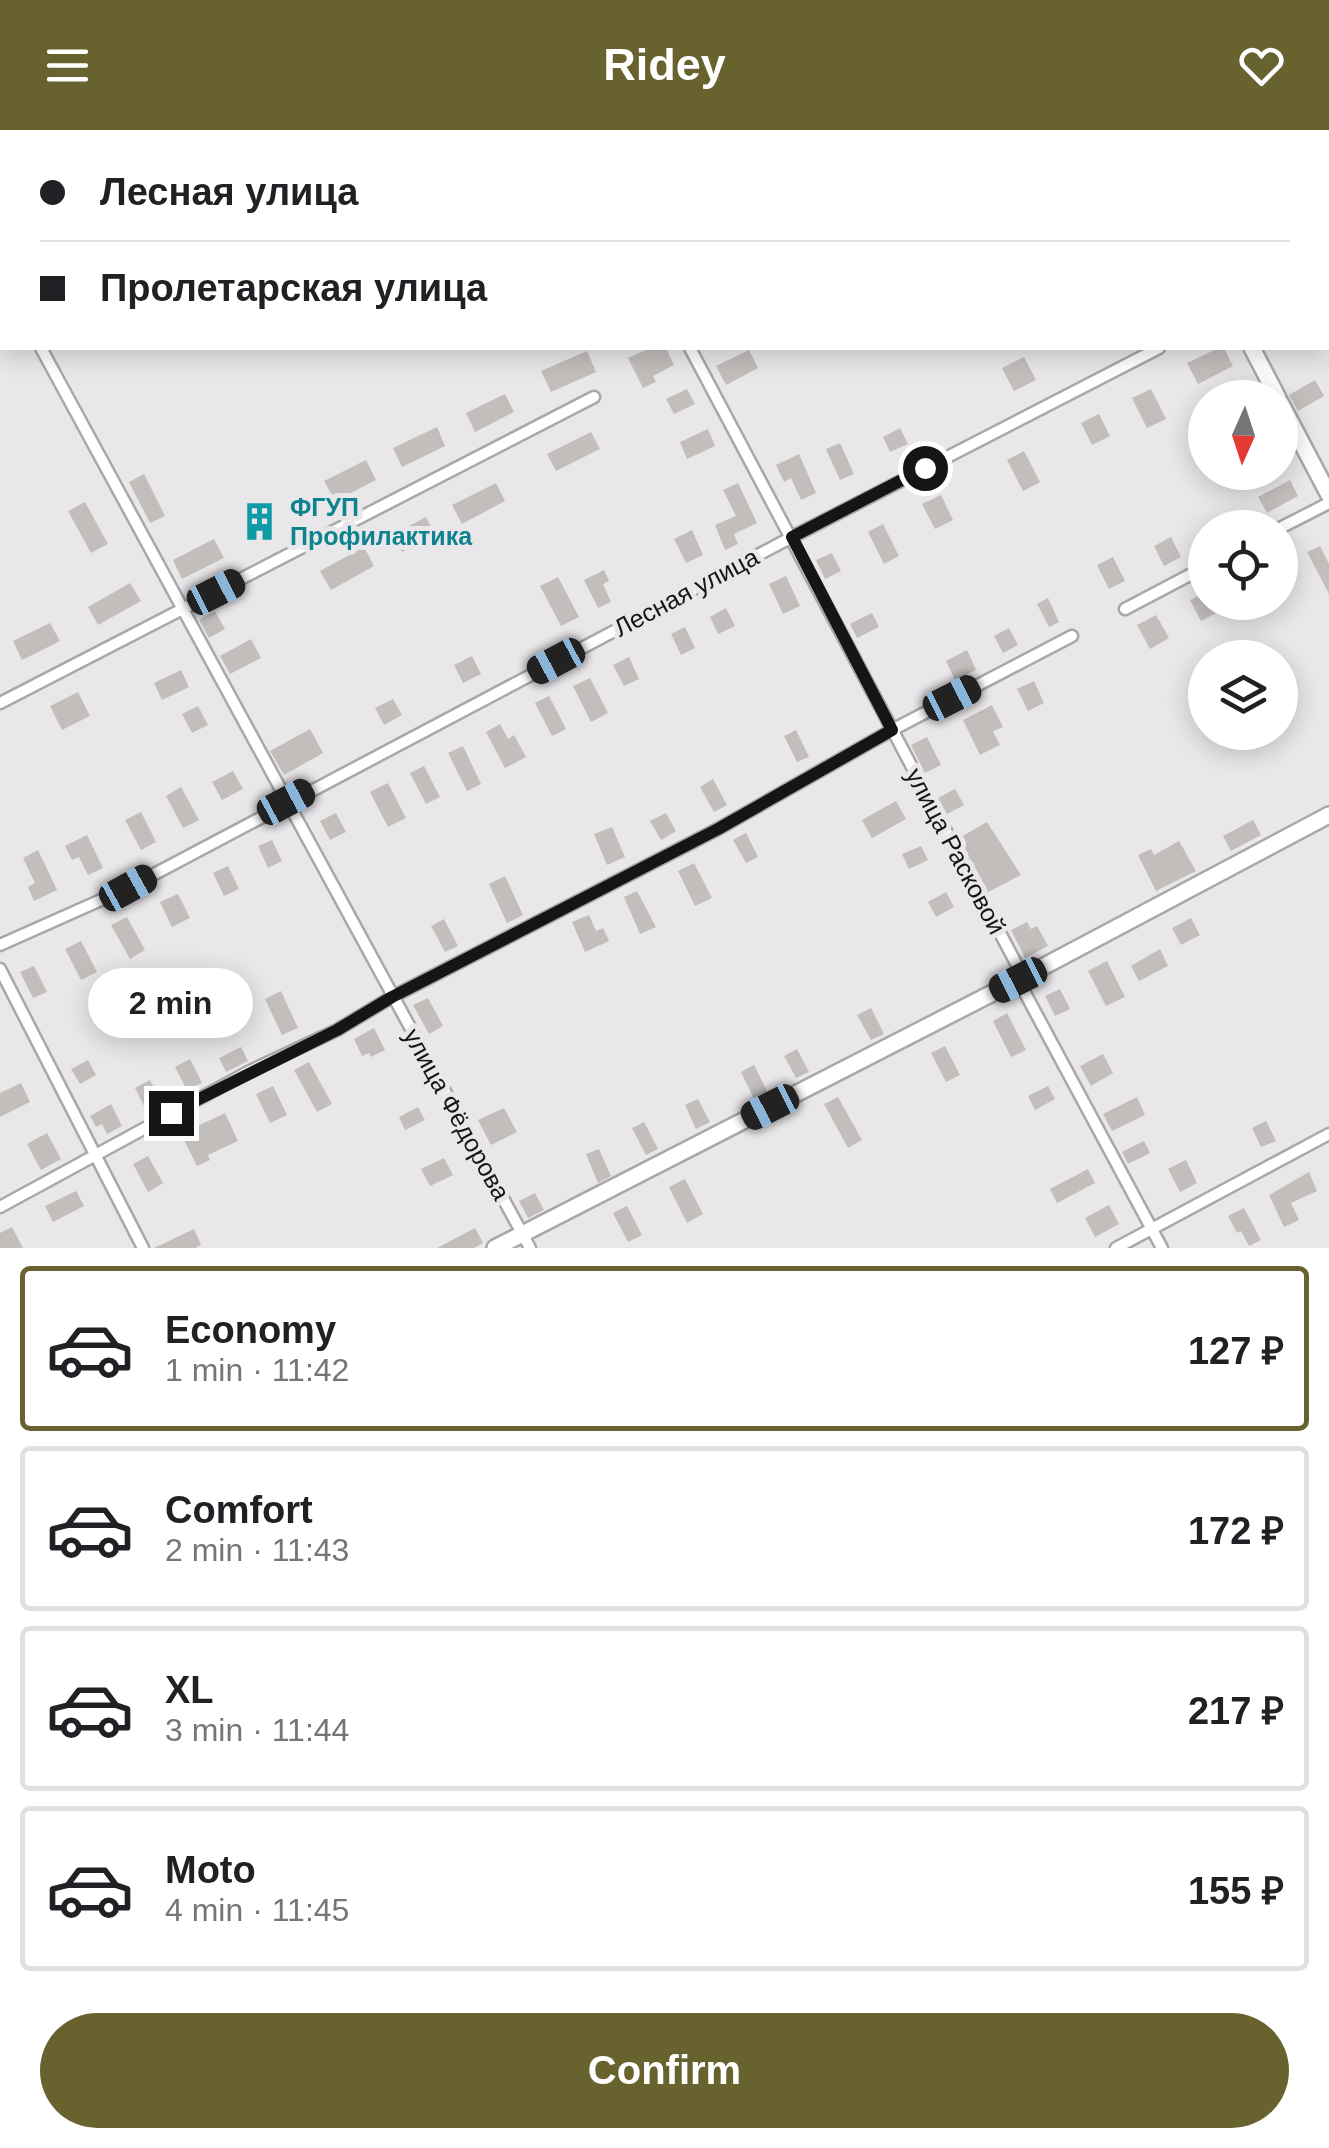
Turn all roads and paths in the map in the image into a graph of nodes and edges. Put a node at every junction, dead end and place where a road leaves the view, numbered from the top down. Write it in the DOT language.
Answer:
graph roads {
  1 [pos="42,350"];
  2 [pos="691,350"];
  3 [pos="1155,350"];
  4 [pos="1253,350"];
  5 [pos="1269,380"];
  6 [pos="594,397"];
  7 [pos="1298,438"];
  8 [pos="1329,499"];
  9 [pos="1298,517"];
  10 [pos="792,537"];
  11 [pos="1188,577"];
  12 [pos="1125,609"];
  13 [pos="182,610"];
  14 [pos="1072,636"];
  15 [pos="0,703"];
  16 [pos="892,730"];
  17 [pos="286,802"];
  18 [pos="1329,814"];
  19 [pos="0,945"];
  20 [pos="0,969"];
  21 [pos="1018,980"];
  22 [pos="392,997"];
  23 [pos="1329,1134"];
  24 [pos="96,1155"];
  25 [pos="0,1207"];
  26 [pos="1152,1229"];
  27 [pos="527,1241"];
  28 [pos="143,1248"];
  29 [pos="495,1248"];
  30 [pos="1116,1248"];
  31 [pos="1162,1248"];
  1 -- 13 [label="street, улица Фёдорова"];
  2 -- 10 [label="street, улица Расковой"];
  3 -- 10 [label="street, Лесная улица"];
  4 -- 5 [label="street"];
  6 -- 13 [label="street"];
  7 -- 8 [label="street"];
  8 -- 9 [label="street"];
  10 -- 16 [label="street, улица Расковой"];
  10 -- 17 [label="street, Лесная улица"];
  11 -- 12 [label="street"];
  13 -- 15 [label="street"];
  13 -- 17 [label="street, улица Фёдорова"];
  14 -- 16 [label="street"];
  16 -- 21 [label="street, улица Расковой"];
  16 -- 22 [label="street"];
  17 -- 19 [label="street, Лесная улица"];
  17 -- 22 [label="street, улица Фёдорова"];
  18 -- 21 [label="street"];
  20 -- 24 [label="street"];
  21 -- 26 [label="street, улица Расковой"];
  21 -- 27 [label="street"];
  22 -- 24 [label="street"];
  22 -- 27 [label="street, улица Фёдорова"];
  23 -- 26 [label="street"];
  24 -- 25 [label="street"];
  24 -- 28 [label="street"];
  26 -- 30 [label="street"];
  26 -- 31 [label="street, улица Расковой"];
  27 -- 29 [label="street"];
}
